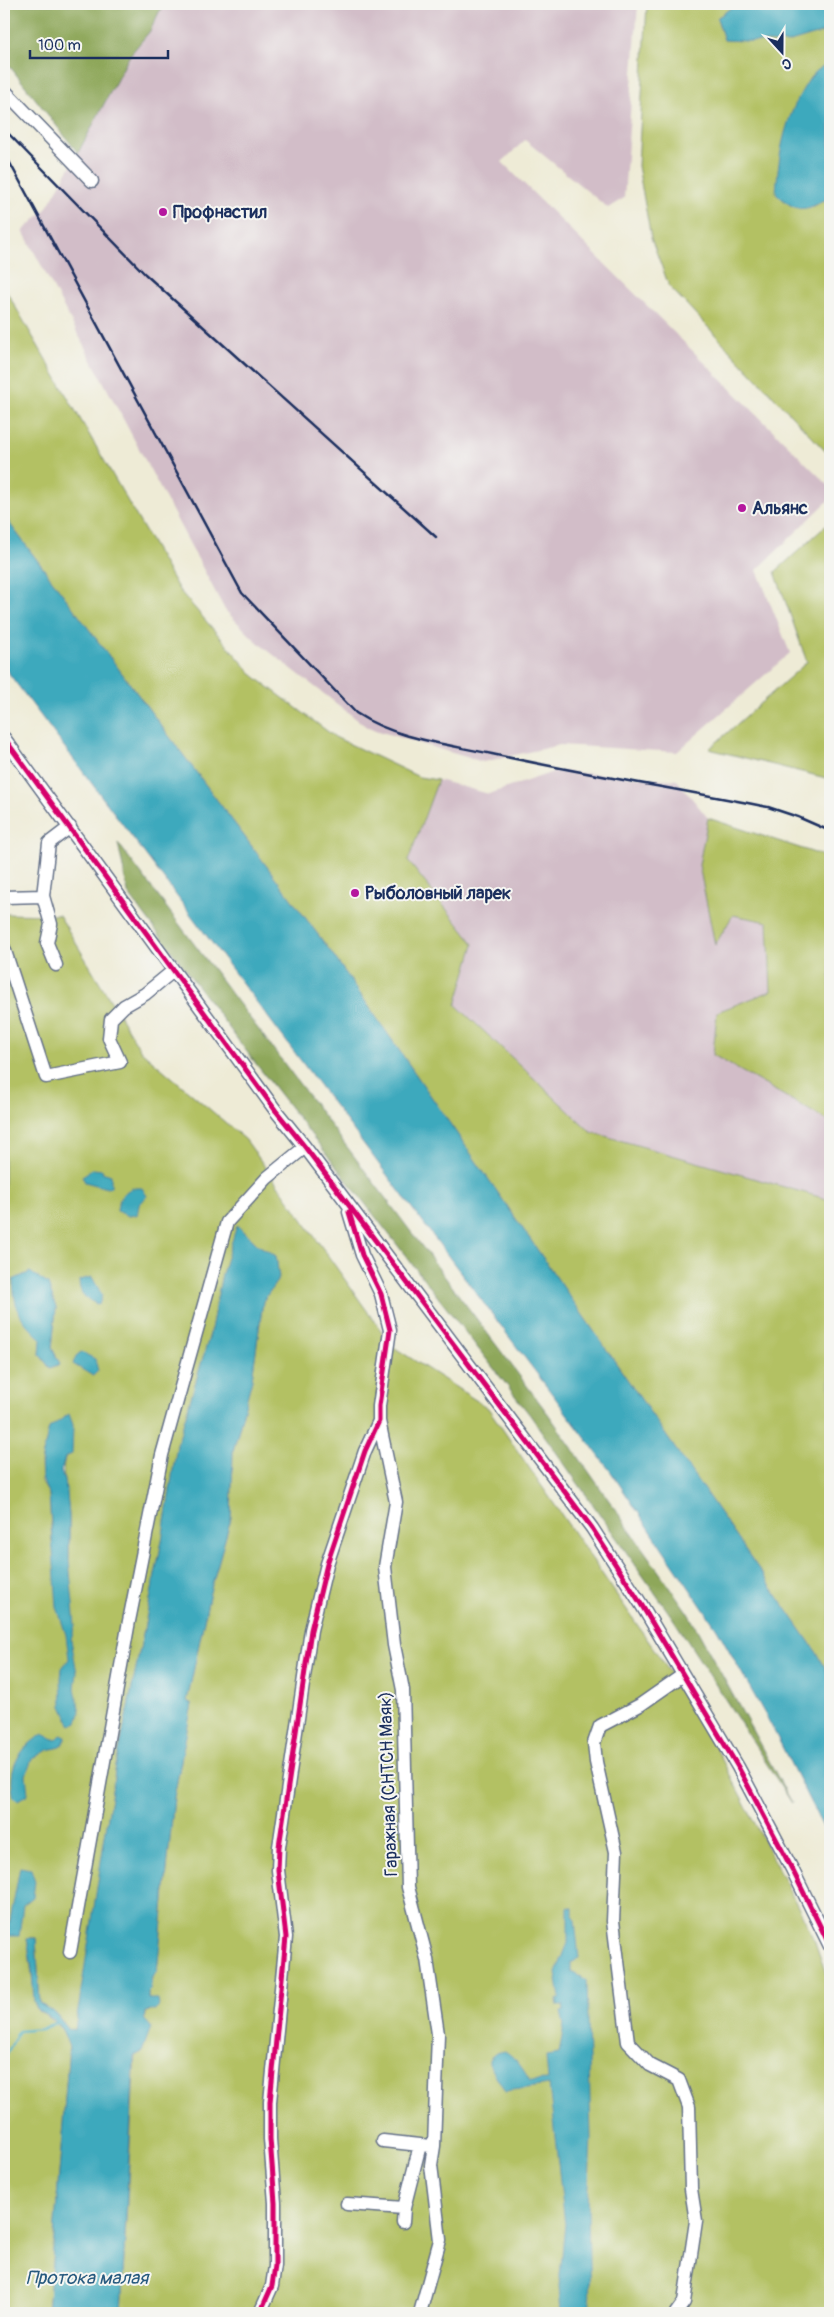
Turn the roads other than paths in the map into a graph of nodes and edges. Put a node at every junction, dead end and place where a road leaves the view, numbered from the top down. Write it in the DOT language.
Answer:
graph roads {
  1 [pos="4,90"];
  2 [pos="92,181"];
  3 [pos="4,738"];
  4 [pos="70,827"];
  5 [pos="43,896"];
  6 [pos="4,897"];
  7 [pos="4,948"];
  8 [pos="56,964"];
  9 [pos="174,971"];
  10 [pos="305,1147"];
  11 [pos="347,1203"];
  12 [pos="379,1421"];
  13 [pos="683,1675"];
  14 [pos="830,1946"];
  15 [pos="70,1952"];
  16 [pos="383,2141"];
  17 [pos="420,2145"];
  18 [pos="434,2146"];
  19 [pos="347,2204"];
  20 [pos="404,2208"];
  21 [pos="403,2222"];
  22 [pos="260,2313"];
  23 [pos="420,2313"];
  24 [pos="676,2313"];
  1 -- 2 [label="street"];
  3 -- 4 [label="street"];
  4 -- 5 [label="street"];
  4 -- 9 [label="street"];
  5 -- 6 [label="street"];
  5 -- 8 [label="street"];
  7 -- 9 [label="street"];
  9 -- 10 [label="street"];
  10 -- 11 [label="street"];
  10 -- 15 [label="street"];
  11 -- 12 [label="street"];
  11 -- 13 [label="street"];
  12 -- 18 [label="street, Гаражная (СНТСН Маяк)"];
  12 -- 22 [label="street"];
  13 -- 14 [label="street"];
  13 -- 24 [label="street"];
  16 -- 17 [label="street"];
  17 -- 18 [label="street"];
  17 -- 20 [label="street"];
  18 -- 23 [label="street, Гаражная (СНТСН Маяк)"];
  19 -- 20 [label="street"];
  20 -- 21 [label="street"];
}
